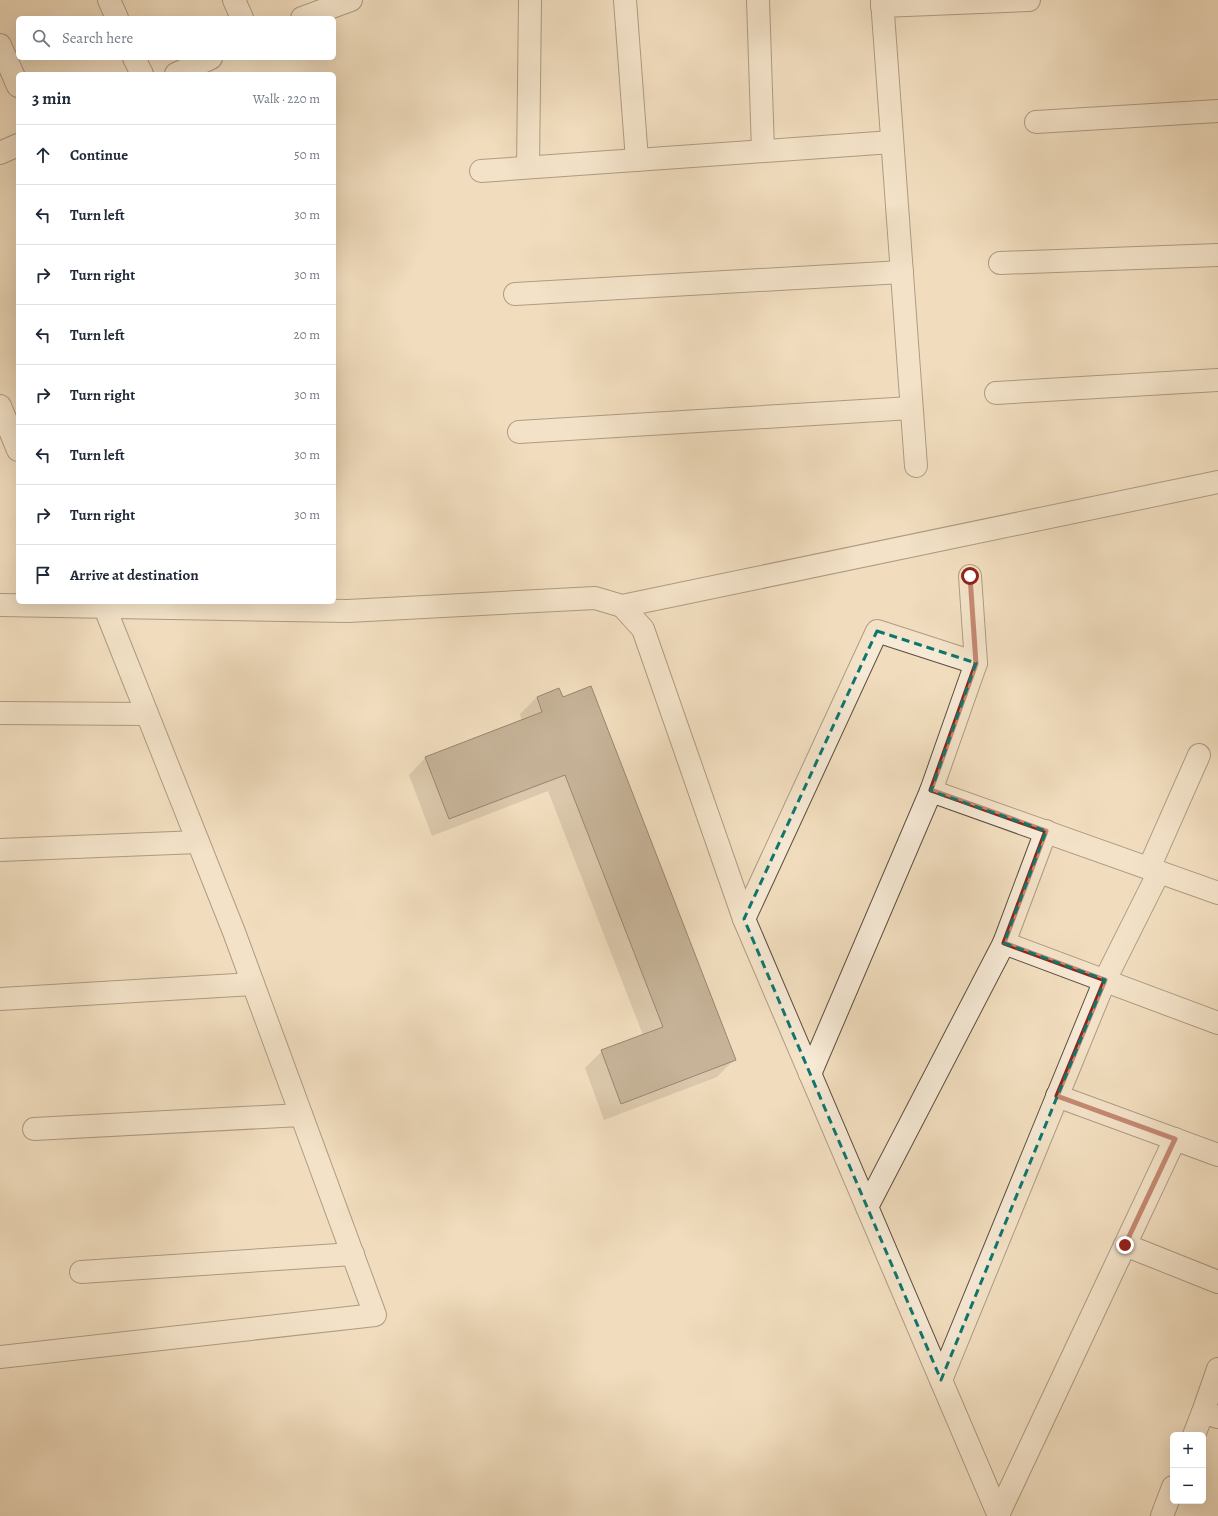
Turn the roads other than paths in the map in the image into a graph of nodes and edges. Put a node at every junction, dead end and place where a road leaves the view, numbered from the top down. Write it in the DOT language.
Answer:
graph roads {
  1 [pos="109,0"];
  2 [pos="234,0"];
  3 [pos="351,0"];
  4 [pos="530,0"];
  5 [pos="625,0"];
  6 [pos="758,0"];
  7 [pos="1029,0"];
  8 [pos="882,3"];
  9 [pos="116,16"];
  10 [pos="241,16"];
  11 [pos="307,16"];
  12 [pos="0,45"];
  13 [pos="135,60"];
  14 [pos="207,60"];
  15 [pos="141,72"];
  16 [pos="180,72"];
  17 [pos="16,81"];
  18 [pos="1218,111"];
  19 [pos="1036,122"];
  20 [pos="892,142"];
  21 [pos="16,146"];
  22 [pos="763,151"];
  23 [pos="0,153"];
  24 [pos="637,160"];
  25 [pos="528,167"];
  26 [pos="481,171"];
  27 [pos="1218,255"];
  28 [pos="1000,263"];
  29 [pos="902,272"];
  30 [pos="515,294"];
  31 [pos="1218,380"];
  32 [pos="996,393"];
  33 [pos="0,406"];
  34 [pos="911,408"];
  35 [pos="519,432"];
  36 [pos="16,445"];
  37 [pos="916,466"];
  38 [pos="1218,482"];
  39 [pos="970,576"];
  40 [pos="0,605"];
  41 [pos="102,605"];
  42 [pos="622,606"];
  43 [pos="976,664"];
  44 [pos="0,713"];
  45 [pos="147,714"];
  46 [pos="1199,755"];
  47 [pos="931,790"];
  48 [pos="1046,831"];
  49 [pos="198,842"];
  50 [pos="0,850"];
  51 [pos="1154,870"];
  52 [pos="1218,893"];
  53 [pos="744,919"];
  54 [pos="1004,943"];
  55 [pos="1105,980"];
  56 [pos="253,984"];
  57 [pos="0,999"];
  58 [pos="1218,1023"];
  59 [pos="810,1074"];
  60 [pos="1057,1096"];
  61 [pos="302,1114"];
  62 [pos="34,1129"];
  63 [pos="1175,1139"];
  64 [pos="1218,1155"];
  65 [pos="867,1207"];
  66 [pos="1125,1245"];
  67 [pos="353,1254"];
  68 [pos="80,1272"];
  69 [pos="1218,1282"];
  70 [pos="0,1357"];
  71 [pos="1218,1369"];
  72 [pos="941,1380"];
  73 [pos="1210,1415"];
  74 [pos="1196,1432"];
  75 [pos="1170,1496"];
  76 [pos="999,1515"];
  77 [pos="1162,1516"];
  1 -- 9 [label="street"];
  2 -- 10 [label="street"];
  3 -- 11 [label="street"];
  4 -- 25 [label="street"];
  5 -- 24 [label="street"];
  6 -- 22 [label="street"];
  7 -- 8 [label="street"];
  8 -- 20 [label="street"];
  12 -- 17 [label="street"];
  13 -- 15 [label="street"];
  14 -- 16 [label="street"];
  18 -- 19 [label="street"];
  20 -- 22 [label="street"];
  20 -- 29 [label="street"];
  21 -- 23 [label="street"];
  22 -- 24 [label="street"];
  24 -- 25 [label="street"];
  25 -- 26 [label="street"];
  27 -- 28 [label="street"];
  29 -- 30 [label="street"];
  29 -- 34 [label="street"];
  31 -- 32 [label="street"];
  33 -- 36 [label="street"];
  34 -- 35 [label="street"];
  34 -- 37 [label="street"];
  38 -- 42 [label="street"];
  39 -- 43 [label="street"];
  40 -- 41 [label="street"];
  41 -- 42 [label="street"];
  41 -- 45 [label="street"];
  42 -- 53 [label="street"];
  43 -- 47 [label="street"];
  43 -- 53 [label="street"];
  44 -- 45 [label="street"];
  45 -- 49 [label="street"];
  46 -- 51 [label="street"];
  47 -- 48 [label="street"];
  47 -- 59 [label="street"];
  48 -- 51 [label="street"];
  48 -- 54 [label="street"];
  49 -- 50 [label="street"];
  49 -- 56 [label="street"];
  51 -- 52 [label="street"];
  51 -- 55 [label="street"];
  53 -- 59 [label="street"];
  54 -- 55 [label="street"];
  54 -- 65 [label="street"];
  55 -- 58 [label="street"];
  55 -- 60 [label="street"];
  56 -- 57 [label="street"];
  56 -- 61 [label="street"];
  59 -- 65 [label="street"];
  60 -- 63 [label="street"];
  60 -- 72 [label="street"];
  61 -- 62 [label="street"];
  61 -- 67 [label="street"];
  63 -- 64 [label="street"];
  63 -- 66 [label="street"];
  65 -- 72 [label="street"];
  66 -- 69 [label="street"];
  66 -- 76 [label="street"];
  67 -- 68 [label="street"];
  67 -- 70 [label="street"];
  71 -- 73 [label="street"];
  72 -- 76 [label="street"];
  73 -- 74 [label="street"];
  75 -- 77 [label="street"];
}
